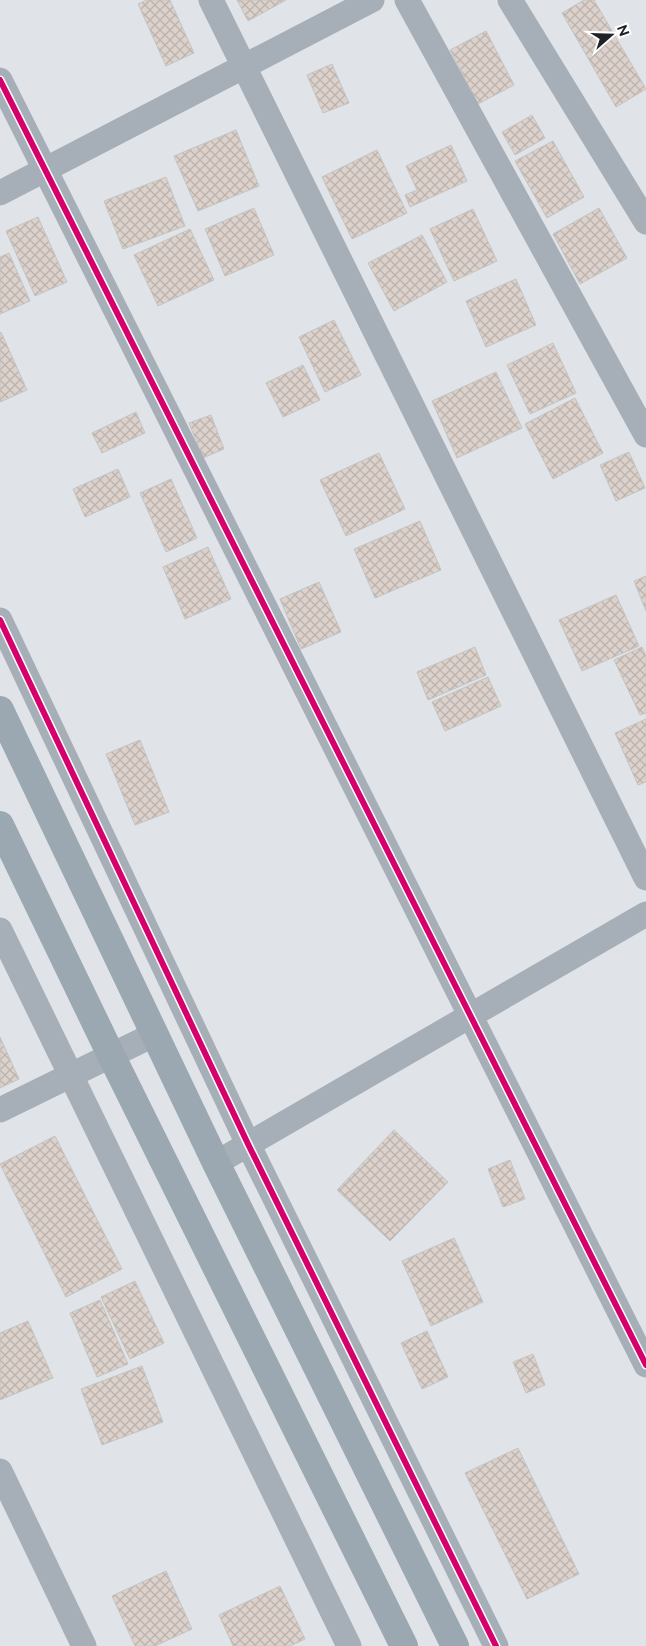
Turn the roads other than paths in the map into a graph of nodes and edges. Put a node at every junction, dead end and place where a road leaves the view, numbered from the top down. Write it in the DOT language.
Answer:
graph roads {
  1 [pos="211,0"];
  2 [pos="372,0"];
  3 [pos="407,0"];
  4 [pos="510,0"];
  5 [pos="244,66"];
  6 [pos="0,80"];
  7 [pos="45,170"];
  8 [pos="0,193"];
  9 [pos="646,222"];
  10 [pos="646,436"];
  11 [pos="0,620"];
  12 [pos="0,710"];
  13 [pos="0,825"];
  14 [pos="646,878"];
  15 [pos="646,914"];
  16 [pos="0,930"];
  17 [pos="471,1015"];
  18 [pos="155,1034"];
  19 [pos="111,1055"];
  20 [pos="71,1075"];
  21 [pos="0,1110"];
  22 [pos="248,1144"];
  23 [pos="216,1163"];
  24 [pos="646,1366"];
  25 [pos="0,1471"];
  26 [pos="84,1646"];
  27 [pos="349,1646"];
  28 [pos="404,1646"];
  29 [pos="456,1646"];
  30 [pos="496,1646"];
  1 -- 5 [label="street"];
  2 -- 5 [label="street"];
  3 -- 10 [label="street"];
  4 -- 9 [label="street"];
  5 -- 7 [label="street"];
  5 -- 14 [label="street"];
  6 -- 7 [label="street"];
  7 -- 8 [label="street"];
  7 -- 17 [label="street"];
  11 -- 22 [label="street"];
  12 -- 18 [label="main road"];
  13 -- 19 [label="main road"];
  15 -- 17 [label="street"];
  16 -- 20 [label="street"];
  17 -- 22 [label="street"];
  17 -- 24 [label="street"];
  18 -- 19 [label="street"];
  18 -- 23 [label="main road"];
  19 -- 20 [label="street"];
  19 -- 28 [label="main road"];
  20 -- 21 [label="street"];
  20 -- 27 [label="street"];
  22 -- 23 [label="street"];
  22 -- 30 [label="street"];
  23 -- 29 [label="main road"];
  25 -- 26 [label="street"];
}
